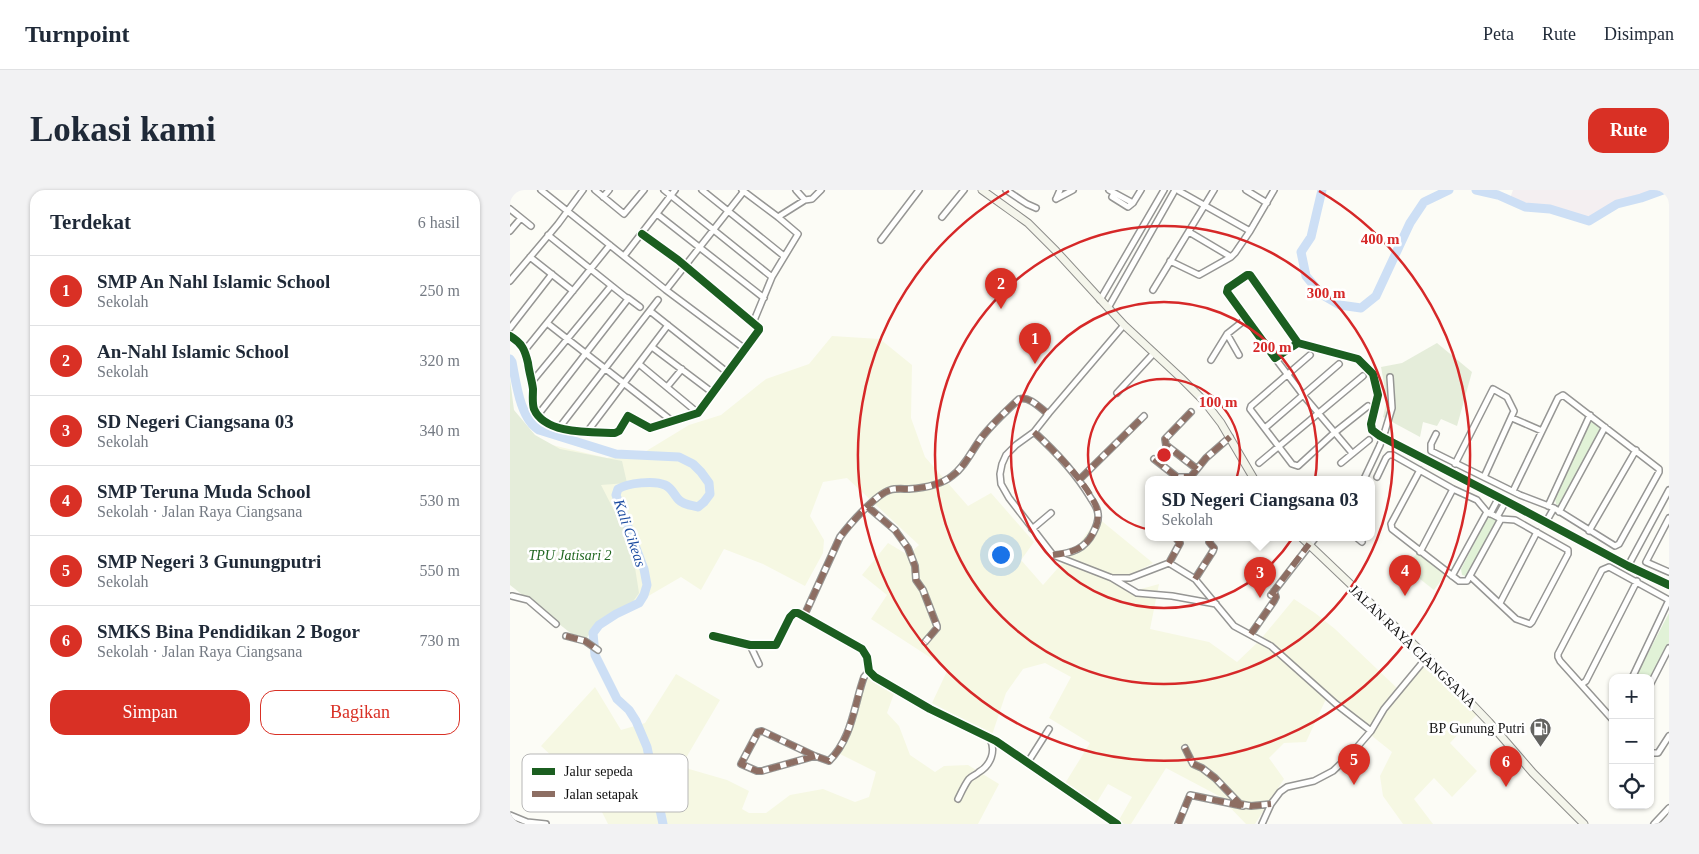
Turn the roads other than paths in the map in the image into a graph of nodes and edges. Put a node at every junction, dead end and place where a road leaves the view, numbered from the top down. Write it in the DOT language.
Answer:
graph roads {
  1 [pos="541,190"];
  2 [pos="583,190"];
  3 [pos="595,190"];
  4 [pos="608,190"];
  5 [pos="644,190"];
  6 [pos="664,190"];
  7 [pos="675,190"];
  8 [pos="702,190"];
  9 [pos="743,190"];
  10 [pos="796,190"];
  11 [pos="821,190"];
  12 [pos="919,190"];
  13 [pos="964,190"];
  14 [pos="982,190"];
  15 [pos="1006,190"];
  16 [pos="1060,190"];
  17 [pos="1073,190"];
  18 [pos="1141,190"];
  19 [pos="1164,190"];
  20 [pos="1214,190"];
  21 [pos="1246,190"];
  22 [pos="1274,190"];
  23 [pos="1112,191"];
  24 [pos="1177,191"];
  25 [pos="670,195"];
  26 [pos="603,197"];
  27 [pos="805,200"];
  28 [pos="1000,202"];
  29 [pos="1267,203"];
  30 [pos="1204,206"];
  31 [pos="1036,208"];
  32 [pos="510,209"];
  33 [pos="567,210"];
  34 [pos="728,211"];
  35 [pos="657,214"];
  36 [pos="778,217"];
  37 [pos="942,217"];
  38 [pos="520,218"];
  39 [pos="531,226"];
  40 [pos="713,230"];
  41 [pos="1250,231"];
  42 [pos="510,232"];
  43 [pos="1189,232"];
  44 [pos="548,234"];
  45 [pos="642,234"];
  46 [pos="881,240"];
  47 [pos="610,244"];
  48 [pos="700,248"];
  49 [pos="624,256"];
  50 [pos="784,256"];
  51 [pos="530,257"];
  52 [pos="1231,257"];
  53 [pos="1170,261"];
  54 [pos="685,266"];
  55 [pos="591,270"];
  56 [pos="552,274"];
  57 [pos="772,277"];
  58 [pos="510,281"];
  59 [pos="611,286"];
  60 [pos="666,290"];
  61 [pos="1153,290"];
  62 [pos="573,291"];
  63 [pos="628,298"];
  64 [pos="764,298"];
  65 [pos="658,300"];
  66 [pos="1100,300"];
  67 [pos="640,308"];
  68 [pos="1108,308"];
  69 [pos="650,311"];
  70 [pos="1246,318"];
  71 [pos="753,322"];
  72 [pos="548,323"];
  73 [pos="668,325"];
  74 [pos="1124,325"];
  75 [pos="510,328"];
  76 [pos="1227,334"];
  77 [pos="510,336"];
  78 [pos="567,338"];
  79 [pos="1298,343"];
  80 [pos="652,347"];
  81 [pos="745,349"];
  82 [pos="526,350"];
  83 [pos="586,353"];
  84 [pos="1154,353"];
  85 [pos="1239,355"];
  86 [pos="1310,355"];
  87 [pos="1275,358"];
  88 [pos="1211,360"];
  89 [pos="639,364"];
  90 [pos="1339,364"];
  91 [pos="604,368"];
  92 [pos="682,369"];
  93 [pos="728,373"];
  94 [pos="1287,375"];
  95 [pos="1363,376"];
  96 [pos="1390,377"];
  97 [pos="531,383"];
  98 [pos="624,383"];
  99 [pos="667,387"];
  100 [pos="713,393"];
  101 [pos="1117,393"];
  102 [pos="1303,395"];
  103 [pos="1368,406"];
  104 [pos="698,412"];
  105 [pos="1191,412"];
  106 [pos="1048,414"];
  107 [pos="1319,414"];
  108 [pos="538,415"];
  109 [pos="1590,415"];
  110 [pos="1144,416"];
  111 [pos="1512,418"];
  112 [pos="672,421"];
  113 [pos="1605,427"];
  114 [pos="559,428"];
  115 [pos="1264,428"];
  116 [pos="1542,431"];
  117 [pos="587,432"];
  118 [pos="1034,432"];
  119 [pos="1334,433"];
  120 [pos="1436,434"];
  121 [pos="1230,437"];
  122 [pos="1369,440"];
  123 [pos="1279,448"];
  124 [pos="1636,450"];
  125 [pos="1352,453"];
  126 [pos="1154,459"];
  127 [pos="1259,463"];
  128 [pos="1341,463"];
  129 [pos="1455,464"];
  130 [pos="1197,469"];
  131 [pos="1420,470"];
  132 [pos="1177,476"];
  133 [pos="1192,476"];
  134 [pos="1252,476"];
  135 [pos="1365,476"];
  136 [pos="1377,476"];
  137 [pos="1484,477"];
  138 [pos="1080,479"];
  139 [pos="1453,489"];
  140 [pos="1669,490"];
  141 [pos="1513,491"];
  142 [pos="1499,497"];
  143 [pos="1506,501"];
  144 [pos="868,507"];
  145 [pos="1554,509"];
  146 [pos="1051,513"];
  147 [pos="1488,513"];
  148 [pos="1499,518"];
  149 [pos="1669,518"];
  150 [pos="1546,522"];
  151 [pos="1032,529"];
  152 [pos="1589,531"];
  153 [pos="1537,532"];
  154 [pos="1179,541"];
  155 [pos="1210,541"];
  156 [pos="1306,541"];
  157 [pos="1312,541"];
  158 [pos="1309,544"];
  159 [pos="1420,552"];
  160 [pos="1053,555"];
  161 [pos="1169,563"];
  162 [pos="1628,566"];
  163 [pos="1668,571"];
  164 [pos="1452,576"];
  165 [pos="1470,576"];
  166 [pos="1112,578"];
  167 [pos="1195,579"];
  168 [pos="1637,581"];
  169 [pos="1669,585"];
  170 [pos="521,594"];
  171 [pos="511,596"];
  172 [pos="1669,600"];
  173 [pos="1216,604"];
  174 [pos="1500,604"];
  175 [pos="804,616"];
  176 [pos="556,624"];
  177 [pos="1250,634"];
  178 [pos="566,636"];
  179 [pos="713,636"];
  180 [pos="925,642"];
  181 [pos="750,645"];
  182 [pos="1669,648"];
  183 [pos="598,650"];
  184 [pos="1427,657"];
  185 [pos="759,664"];
  186 [pos="870,671"];
  187 [pos="1634,674"];
  188 [pos="1654,677"];
  189 [pos="1582,684"];
  190 [pos="1609,714"];
  191 [pos="1049,730"];
  192 [pos="1371,731"];
  193 [pos="1669,736"];
  194 [pos="990,738"];
  195 [pos="1185,748"];
  196 [pos="1654,753"];
  197 [pos="815,756"];
  198 [pos="1028,762"];
  199 [pos="958,799"];
  200 [pos="1271,804"];
  201 [pos="1251,806"];
  202 [pos="1669,808"];
  203 [pos="510,815"];
  204 [pos="1109,822"];
  205 [pos="546,824"];
  206 [pos="1117,824"];
  207 [pos="1178,824"];
  208 [pos="1262,824"];
  209 [pos="1584,824"];
  210 [pos="1654,824"];
  1 -- 33 [label="street"];
  2 -- 33 [label="street"];
  3 -- 26 [label="street"];
  4 -- 26 [label="street"];
  5 -- 26 [label="street"];
  6 -- 25 [label="street"];
  7 -- 25 [label="street"];
  8 -- 34 [label="street"];
  9 -- 34 [label="street"];
  9 -- 36 [label="street"];
  10 -- 27 [label="street"];
  11 -- 27 [label="street"];
  12 -- 46 [label="street"];
  13 -- 37 [label="street"];
  14 -- 28 [label="main road"];
  15 -- 28 [label="street"];
  15 -- 31 [label="street"];
  16 -- 17 [label="street"];
  18 -- 23 [label="street"];
  19 -- 66 [label="street"];
  20 -- 30 [label="street"];
  21 -- 29 [label="street"];
  22 -- 29 [label="street"];
  24 -- 30 [label="street"];
  24 -- 68 [label="street"];
  25 -- 35 [label="street"];
  25 -- 40 [label="street"];
  27 -- 36 [label="street"];
  28 -- 66 [label="main road"];
  29 -- 41 [label="street"];
  30 -- 41 [label="street"];
  30 -- 43 [label="street"];
  32 -- 38 [label="street"];
  33 -- 44 [label="street"];
  33 -- 47 [label="street"];
  34 -- 40 [label="street"];
  34 -- 50 [label="street"];
  35 -- 45 [label="street"];
  35 -- 48 [label="street"];
  36 -- 50 [label="street"];
  38 -- 39 [label="street"];
  38 -- 42 [label="street"];
  40 -- 48 [label="street"];
  40 -- 57 [label="street"];
  41 -- 52 [label="street"];
  43 -- 52 [label="street"];
  43 -- 53 [label="street"];
  44 -- 51 [label="street"];
  44 -- 55 [label="street"];
  45 -- 49 [label="street"];
  45 -- 54 [label="street"];
  47 -- 49 [label="street"];
  47 -- 55 [label="street"];
  48 -- 54 [label="street"];
  48 -- 64 [label="street"];
  49 -- 60 [label="street"];
  50 -- 57 [label="street"];
  51 -- 56 [label="street"];
  51 -- 58 [label="street"];
  52 -- 53 [label="street"];
  53 -- 61 [label="street"];
  54 -- 60 [label="street"];
  54 -- 71 [label="street"];
  55 -- 59 [label="street"];
  55 -- 62 [label="street"];
  56 -- 62 [label="street"];
  56 -- 75 [label="street"];
  57 -- 64 [label="street"];
  59 -- 63 [label="street"];
  59 -- 78 [label="street"];
  60 -- 81 [label="street"];
  62 -- 72 [label="street"];
  63 -- 67 [label="street"];
  63 -- 83 [label="street"];
  64 -- 71 [label="street"];
  65 -- 69 [label="street"];
  66 -- 68 [label="main road"];
  68 -- 74 [label="main road"];
  69 -- 73 [label="street"];
  69 -- 91 [label="street"];
  70 -- 76 [label="street"];
  70 -- 79 [label="street"];
  70 -- 87 [label="street"];
  71 -- 81 [label="street"];
  72 -- 78 [label="street"];
  72 -- 82 [label="street"];
  73 -- 80 [label="street"];
  73 -- 93 [label="street"];
  74 -- 84 [label="main road"];
  74 -- 106 [label="street"];
  76 -- 85 [label="street"];
  76 -- 88 [label="street"];
  77 -- 82 [label="street"];
  78 -- 83 [label="street"];
  78 -- 97 [label="street"];
  79 -- 87 [label="street"];
  79 -- 142 [label="street"];
  80 -- 89 [label="street"];
  80 -- 92 [label="street"];
  81 -- 93 [label="street"];
  82 -- 97 [label="street"];
  83 -- 91 [label="street"];
  83 -- 108 [label="street"];
  84 -- 101 [label="street"];
  84 -- 121 [label="main road"];
  86 -- 94 [label="street"];
  87 -- 94 [label="street"];
  89 -- 98 [label="street"];
  89 -- 99 [label="street"];
  90 -- 102 [label="street"];
  91 -- 98 [label="street"];
  91 -- 114 [label="street"];
  92 -- 99 [label="street"];
  92 -- 100 [label="street"];
  93 -- 100 [label="street"];
  94 -- 102 [label="street"];
  94 -- 115 [label="street"];
  95 -- 107 [label="street"];
  96 -- 135 [label="street, bridge"];
  97 -- 108 [label="street"];
  98 -- 112 [label="street"];
  98 -- 117 [label="street"];
  99 -- 104 [label="street"];
  100 -- 104 [label="street"];
  102 -- 107 [label="street"];
  102 -- 115 [label="street"];
  103 -- 119 [label="street"];
  104 -- 112 [label="street"];
  105 -- 130 [label="street"];
  106 -- 118 [label="street"];
  106 -- 144 [label="street"];
  107 -- 119 [label="street"];
  107 -- 123 [label="street"];
  108 -- 114 [label="street"];
  109 -- 113 [label="street"];
  109 -- 116 [label="street"];
  109 -- 145 [label="street"];
  110 -- 138 [label="street"];
  111 -- 116 [label="street"];
  111 -- 129 [label="street"];
  111 -- 137 [label="street"];
  112 -- 117 [label="street"];
  113 -- 124 [label="street"];
  113 -- 145 [label="street"];
  114 -- 117 [label="street"];
  115 -- 123 [label="street"];
  116 -- 141 [label="street"];
  118 -- 138 [label="street"];
  118 -- 151 [label="street"];
  119 -- 123 [label="street"];
  119 -- 125 [label="street"];
  120 -- 129 [label="street"];
  121 -- 130 [label="street"];
  121 -- 134 [label="main road"];
  122 -- 125 [label="street"];
  123 -- 127 [label="street"];
  124 -- 152 [label="street"];
  124 -- 152 [label="street"];
  125 -- 128 [label="street"];
  126 -- 132 [label="street"];
  129 -- 137 [label="street"];
  130 -- 133 [label="street"];
  131 -- 136 [label="street"];
  131 -- 139 [label="street"];
  131 -- 159 [label="street"];
  137 -- 141 [label="street"];
  138 -- 160 [label="street"];
  139 -- 147 [label="street"];
  139 -- 159 [label="street"];
  140 -- 162 [label="street"];
  141 -- 145 [label="street"];
  142 -- 143 [label="street"];
  142 -- 147 [label="street"];
  143 -- 148 [label="street"];
  143 -- 150 [label="street"];
  144 -- 175 [label="street"];
  144 -- 180 [label="street"];
  145 -- 150 [label="street"];
  145 -- 152 [label="street"];
  146 -- 151 [label="street"];
  147 -- 148 [label="street"];
  147 -- 164 [label="street"];
  148 -- 153 [label="street"];
  148 -- 165 [label="street"];
  149 -- 163 [label="street"];
  150 -- 162 [label="street"];
  151 -- 160 [label="street"];
  153 -- 174 [label="street"];
  153 -- 174 [label="street"];
  154 -- 161 [label="street"];
  155 -- 167 [label="street"];
  156 -- 158 [label="main road, JALAN RAYA CIANGSANA"];
  157 -- 158 [label="street"];
  158 -- 177 [label="street"];
  158 -- 184 [label="main road, JALAN RAYA CIANGSANA"];
  159 -- 164 [label="street"];
  160 -- 166 [label="street"];
  161 -- 166 [label="street"];
  161 -- 167 [label="street"];
  162 -- 169 [label="street"];
  164 -- 165 [label="street"];
  165 -- 174 [label="street"];
  166 -- 173 [label="street"];
  167 -- 173 [label="street"];
  168 -- 172 [label="street"];
  168 -- 189 [label="street"];
  168 -- 189 [label="street"];
  170 -- 171 [label="street"];
  171 -- 176 [label="street"];
  172 -- 187 [label="street"];
  173 -- 177 [label="street"];
  175 -- 181 [label="street"];
  175 -- 186 [label="street"];
  177 -- 192 [label="street"];
  178 -- 183 [label="street"];
  179 -- 181 [label="street"];
  181 -- 185 [label="street"];
  182 -- 188 [label="street"];
  184 -- 192 [label="street"];
  184 -- 209 [label="main road, JALAN RAYA CIANGSANA"];
  186 -- 194 [label="street"];
  186 -- 197 [label="street"];
  189 -- 190 [label="street"];
  191 -- 198 [label="street"];
  192 -- 200 [label="street"];
  193 -- 196 [label="street"];
  194 -- 198 [label="street"];
  194 -- 199 [label="street"];
  195 -- 201 [label="street"];
  197 -- 197 [label="street"];
  198 -- 204 [label="street"];
  200 -- 201 [label="street"];
  200 -- 208 [label="street"];
  201 -- 207 [label="street"];
  202 -- 210 [label="street"];
  203 -- 205 [label="street"];
  204 -- 206 [label="street"];
}
